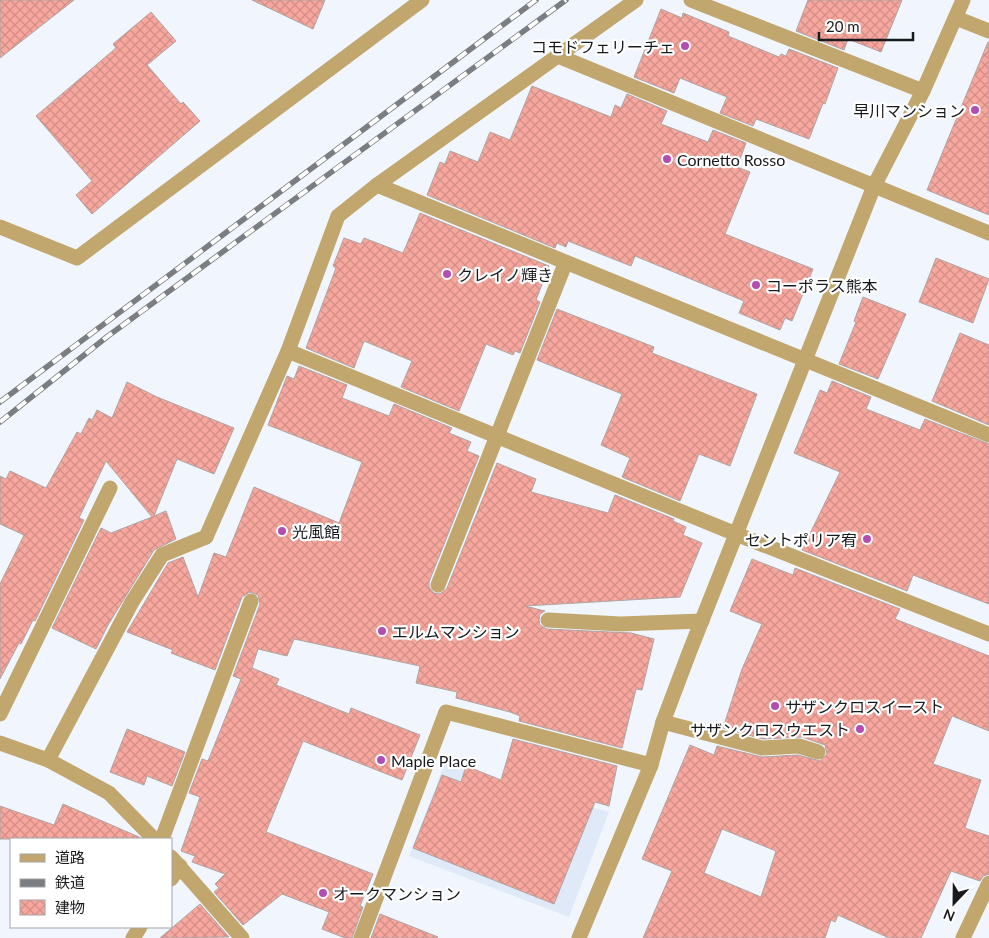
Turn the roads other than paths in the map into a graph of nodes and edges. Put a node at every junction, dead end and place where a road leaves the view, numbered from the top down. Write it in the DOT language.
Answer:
graph roads {
  1 [pos="422,0"];
  2 [pos="636,0"];
  3 [pos="691,0"];
  4 [pos="963,0"];
  5 [pos="956,18"];
  6 [pos="989,31"];
  7 [pos="558,56"];
  8 [pos="923,91"];
  9 [pos="377,185"];
  10 [pos="874,186"];
  11 [pos="0,227"];
  12 [pos="989,233"];
  13 [pos="565,264"];
  14 [pos="288,351"];
  15 [pos="805,359"];
  16 [pos="989,436"];
  17 [pos="498,437"];
  18 [pos="110,488"];
  19 [pos="736,534"];
  20 [pos="438,585"];
  21 [pos="251,601"];
  22 [pos="548,620"];
  23 [pos="702,621"];
  24 [pos="989,634"];
  25 [pos="0,714"];
  26 [pos="663,722"];
  27 [pos="0,743"];
  28 [pos="818,752"];
  29 [pos="48,760"];
  30 [pos="652,765"];
  31 [pos="153,838"];
  32 [pos="162,838"];
  33 [pos="176,862"];
  34 [pos="172,876"];
  35 [pos="989,883"];
  36 [pos="242,938"];
  37 [pos="361,938"];
  38 [pos="580,938"];
  39 [pos="963,938"];
  1 -- 11 [label="street"];
  2 -- 7 [label="street"];
  3 -- 8 [label="street"];
  4 -- 5 [label="street"];
  5 -- 6 [label="street"];
  5 -- 8 [label="street"];
  7 -- 9 [label="street"];
  7 -- 10 [label="street"];
  8 -- 10 [label="street"];
  9 -- 13 [label="street"];
  9 -- 14 [label="street"];
  10 -- 12 [label="street"];
  10 -- 15 [label="street"];
  13 -- 15 [label="street"];
  13 -- 17 [label="street"];
  14 -- 17 [label="street"];
  14 -- 29 [label="street"];
  15 -- 16 [label="street"];
  15 -- 19 [label="street"];
  17 -- 19 [label="street"];
  17 -- 20 [label="street"];
  18 -- 25 [label="street"];
  19 -- 23 [label="street"];
  19 -- 24 [label="street"];
  21 -- 32 [label="street"];
  22 -- 23 [label="street"];
  23 -- 26 [label="street"];
  26 -- 28 [label="street"];
  26 -- 30 [label="street"];
  27 -- 29 [label="street"];
  29 -- 31 [label="street"];
  30 -- 37 [label="street"];
  30 -- 38 [label="street"];
  33 -- 34 [label="street"];
  33 -- 36 [label="street"];
  35 -- 39 [label="street"];
}
